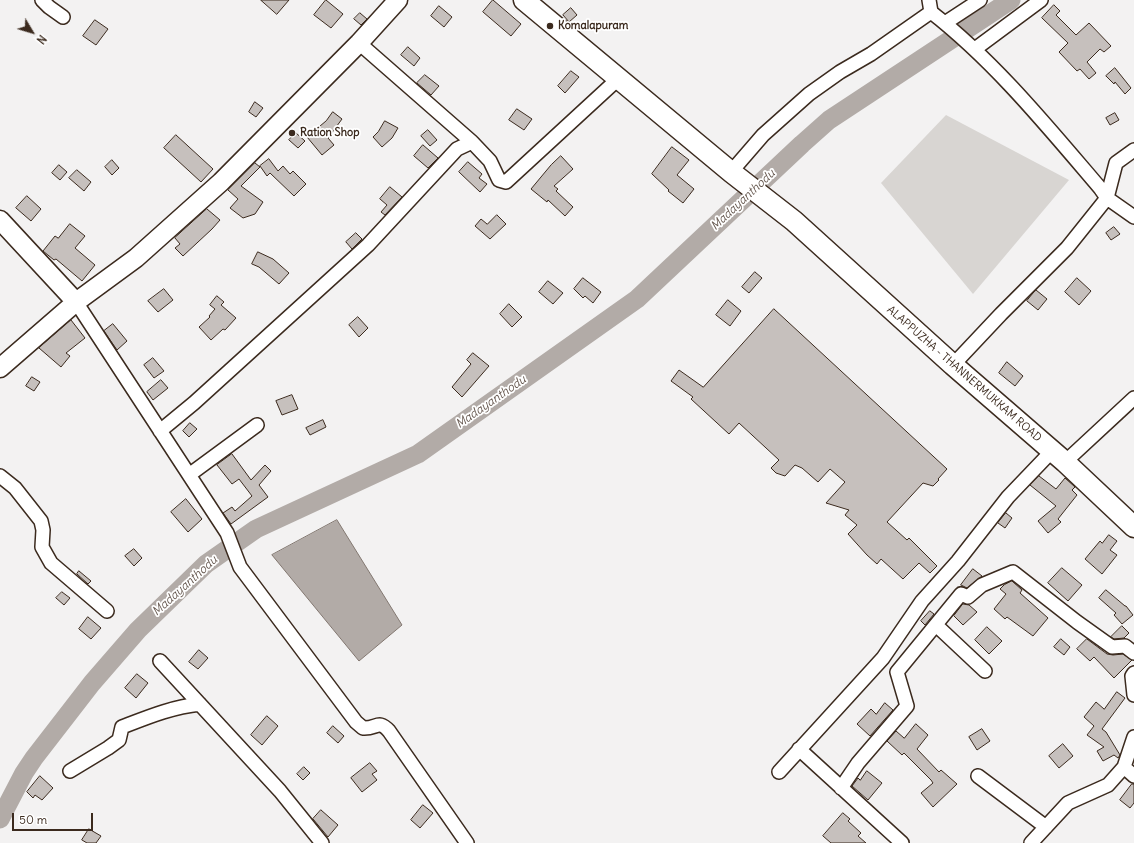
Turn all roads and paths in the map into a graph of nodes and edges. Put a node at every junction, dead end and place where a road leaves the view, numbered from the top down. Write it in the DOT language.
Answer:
graph roads {
  1 [pos="42,0"];
  2 [pos="398,0"];
  3 [pos="524,0"];
  4 [pos="980,0"];
  5 [pos="1041,0"];
  6 [pos="930,6"];
  7 [pos="63,17"];
  8 [pos="949,27"];
  9 [pos="359,43"];
  10 [pos="975,49"];
  11 [pos="618,79"];
  12 [pos="472,142"];
  13 [pos="1134,150"];
  14 [pos="734,175"];
  15 [pos="1107,198"];
  16 [pos="1134,217"];
  17 [pos="0,220"];
  18 [pos="76,302"];
  19 [pos="953,365"];
  20 [pos="0,368"];
  21 [pos="1134,398"];
  22 [pos="257,425"];
  23 [pos="160,431"];
  24 [pos="1058,456"];
  25 [pos="189,475"];
  26 [pos="0,476"];
  27 [pos="1134,527"];
  28 [pos="107,611"];
  29 [pos="936,626"];
  30 [pos="1134,653"];
  31 [pos="160,661"];
  32 [pos="985,671"];
  33 [pos="1134,673"];
  34 [pos="1134,695"];
  35 [pos="200,704"];
  36 [pos="1134,737"];
  37 [pos="799,750"];
  38 [pos="1124,767"];
  39 [pos="70,771"];
  40 [pos="779,772"];
  41 [pos="978,776"];
  42 [pos="1134,776"];
  43 [pos="841,788"];
  44 [pos="1046,827"];
  45 [pos="322,843"];
  46 [pos="467,843"];
  47 [pos="902,843"];
  48 [pos="1031,843"];
  1 -- 7 [label="street"];
  2 -- 9 [label="main road"];
  3 -- 11 [label="main road"];
  4 -- 8 [label="street"];
  5 -- 10 [label="street"];
  6 -- 8 [label="street"];
  6 -- 14 [label="street"];
  8 -- 10 [label="street"];
  9 -- 12 [label="street"];
  9 -- 18 [label="main road"];
  10 -- 15 [label="street"];
  11 -- 12 [label="street"];
  11 -- 14 [label="main road"];
  12 -- 23 [label="street"];
  13 -- 15 [label="street"];
  14 -- 19 [label="main road, ALAPPUZHA - THANNERMUKKAM ROAD"];
  15 -- 16 [label="street"];
  15 -- 19 [label="street"];
  17 -- 18 [label="main road"];
  18 -- 20 [label="main road"];
  18 -- 23 [label="street"];
  19 -- 24 [label="main road, ALAPPUZHA - THANNERMUKKAM ROAD"];
  21 -- 24 [label="street"];
  22 -- 25 [label="street"];
  23 -- 25 [label="street"];
  24 -- 27 [label="main road, ALAPPUZHA - THANNERMUKKAM ROAD"];
  24 -- 37 [label="street"];
  25 -- 46 [label="street"];
  26 -- 28 [label="street"];
  29 -- 30 [label="street"];
  29 -- 32 [label="street"];
  29 -- 43 [label="street"];
  31 -- 35 [label="street"];
  33 -- 34 [label="street"];
  35 -- 39 [label="street"];
  35 -- 45 [label="street"];
  36 -- 38 [label="street"];
  37 -- 40 [label="street"];
  37 -- 43 [label="street"];
  38 -- 42 [label="street"];
  38 -- 44 [label="street"];
  41 -- 44 [label="street"];
  43 -- 47 [label="street"];
  44 -- 48 [label="street"];
}
